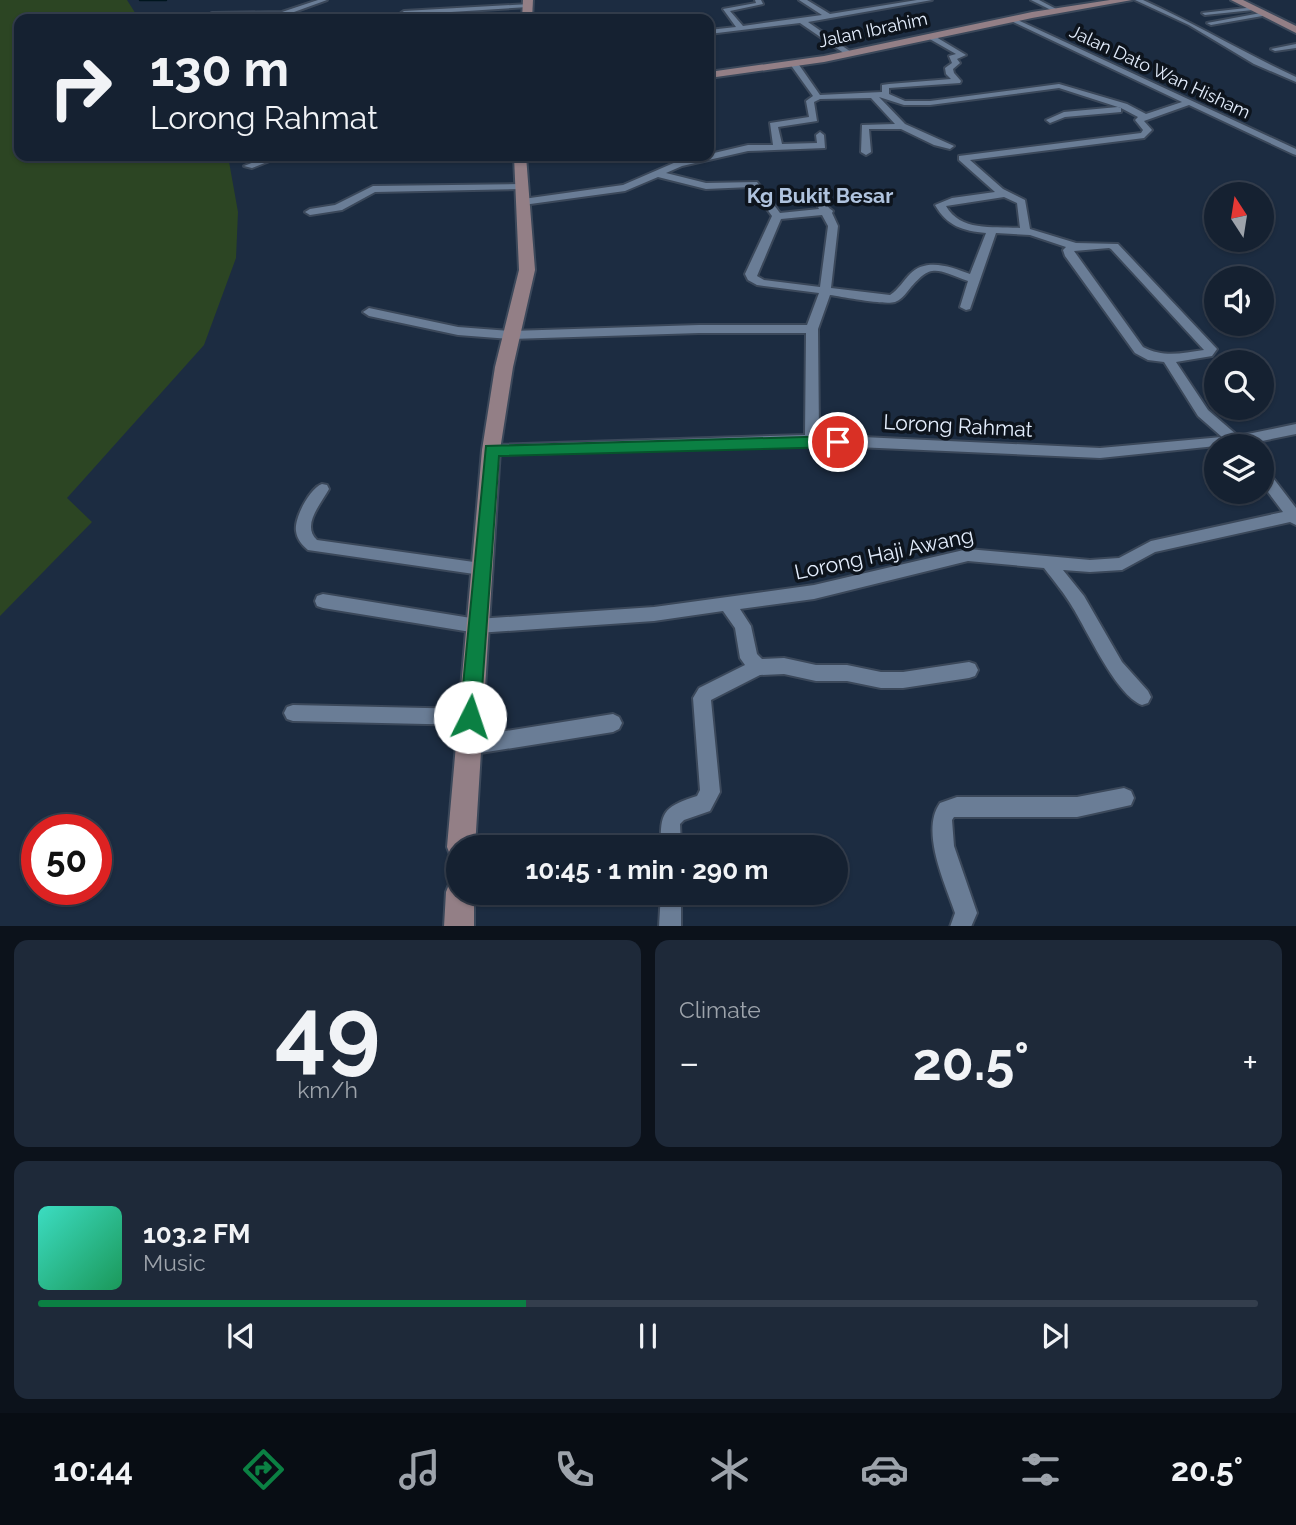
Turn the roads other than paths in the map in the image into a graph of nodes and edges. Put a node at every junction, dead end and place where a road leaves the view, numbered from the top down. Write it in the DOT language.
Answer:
graph roads {
  1 [pos="324,0"];
  2 [pos="758,0"];
  3 [pos="802,0"];
  4 [pos="929,0"];
  5 [pos="1034,0"];
  6 [pos="1127,0"];
  7 [pos="1138,0"];
  8 [pos="1236,0"];
  9 [pos="1253,8"];
  10 [pos="1057,10"];
  11 [pos="526,11"];
  12 [pos="404,13"];
  13 [pos="1205,13"];
  14 [pos="283,14"];
  15 [pos="1266,14"];
  16 [pos="828,16"];
  17 [pos="1011,19"];
  18 [pos="800,20"];
  19 [pos="1211,23"];
  20 [pos="742,29"];
  21 [pos="1296,30"];
  22 [pos="714,32"];
  23 [pos="931,36"];
  24 [pos="1296,46"];
  25 [pos="1275,49"];
  26 [pos="848,54"];
  27 [pos="794,64"];
  28 [pos="714,74"];
  29 [pos="1296,80"];
  30 [pos="878,96"];
  31 [pos="818,97"];
  32 [pos="1188,103"];
  33 [pos="1142,116"];
  34 [pos="1050,120"];
  35 [pos="902,126"];
  36 [pos="820,135"];
  37 [pos="950,146"];
  38 [pos="778,147"];
  39 [pos="866,152"];
  40 [pos="1296,152"];
  41 [pos="714,156"];
  42 [pos="263,161"];
  43 [pos="520,161"];
  44 [pos="692,161"];
  45 [pos="249,166"];
  46 [pos="660,175"];
  47 [pos="1000,191"];
  48 [pos="816,192"];
  49 [pos="522,194"];
  50 [pos="828,211"];
  51 [pos="310,212"];
  52 [pos="777,216"];
  53 [pos="992,231"];
  54 [pos="1025,232"];
  55 [pos="1077,246"];
  56 [pos="974,279"];
  57 [pos="825,292"];
  58 [pos="966,307"];
  59 [pos="369,312"];
  60 [pos="812,329"];
  61 [pos="511,335"];
  62 [pos="1168,359"];
  63 [pos="1296,429"];
  64 [pos="1228,434"];
  65 [pos="1274,435"];
  66 [pos="812,440"];
  67 [pos="1204,446"];
  68 [pos="491,450"];
  69 [pos="322,489"];
  70 [pos="1274,490"];
  71 [pos="1294,518"];
  72 [pos="1049,563"];
  73 [pos="481,569"];
  74 [pos="323,601"];
  75 [pos="727,604"];
  76 [pos="477,626"];
  77 [pos="758,667"];
  78 [pos="969,670"];
  79 [pos="1142,698"];
  80 [pos="293,713"];
  81 [pos="470,717"];
  82 [pos="613,723"];
  83 [pos="468,746"];
  84 [pos="1124,798"];
  85 [pos="462,835"];
  86 [pos="671,835"];
  87 [pos="460,905"];
  88 [pos="671,905"];
  89 [pos="459,926"];
  90 [pos="670,926"];
  91 [pos="960,926"];
  1 -- 14 [label="street"];
  2 -- 20 [label="street"];
  3 -- 16 [label="street"];
  4 -- 16 [label="street"];
  5 -- 10 [label="street"];
  6 -- 10 [label="main road, Jalan Ibrahim"];
  7 -- 29 [label="street"];
  8 -- 9 [label="main road"];
  9 -- 13 [label="street"];
  9 -- 15 [label="main road"];
  10 -- 17 [label="main road, Jalan Ibrahim"];
  11 -- 12 [label="street"];
  15 -- 19 [label="street"];
  15 -- 21 [label="main road"];
  16 -- 18 [label="street"];
  17 -- 23 [label="main road, Jalan Ibrahim"];
  17 -- 32 [label="street, Jalan Dato Wan Hisham"];
  18 -- 20 [label="street"];
  18 -- 26 [label="street"];
  20 -- 22 [label="street"];
  23 -- 26 [label="main road, Jalan Ibrahim"];
  23 -- 30 [label="street"];
  24 -- 25 [label="street"];
  26 -- 27 [label="main road, Jalan Ibrahim"];
  27 -- 28 [label="main road, Jalan Ibrahim"];
  27 -- 31 [label="street"];
  30 -- 31 [label="street"];
  30 -- 33 [label="street"];
  30 -- 35 [label="street"];
  31 -- 38 [label="street"];
  32 -- 33 [label="street"];
  32 -- 40 [label="street, Jalan Dato Wan Hisham"];
  33 -- 34 [label="street"];
  33 -- 47 [label="street"];
  35 -- 37 [label="street"];
  35 -- 39 [label="street"];
  36 -- 38 [label="street"];
  38 -- 41 [label="street"];
  42 -- 45 [label="street"];
  43 -- 49 [label="main road"];
  44 -- 46 [label="street"];
  46 -- 49 [label="street"];
  46 -- 52 [label="street"];
  47 -- 53 [label="street"];
  47 -- 54 [label="street"];
  48 -- 50 [label="street"];
  49 -- 51 [label="street"];
  49 -- 61 [label="main road"];
  50 -- 52 [label="street"];
  50 -- 57 [label="street"];
  52 -- 57 [label="street"];
  53 -- 54 [label="street"];
  53 -- 56 [label="street"];
  54 -- 55 [label="street"];
  55 -- 62 [label="street"];
  55 -- 62 [label="street"];
  56 -- 57 [label="street"];
  56 -- 58 [label="street"];
  57 -- 60 [label="street"];
  59 -- 61 [label="street"];
  60 -- 61 [label="street"];
  60 -- 66 [label="street"];
  61 -- 68 [label="main road"];
  62 -- 64 [label="street"];
  63 -- 65 [label="street, Lorong Rahmat"];
  66 -- 67 [label="street, Lorong Rahmat"];
  66 -- 68 [label="street, Lorong Rahmat"];
  68 -- 73 [label="main road"];
  69 -- 73 [label="street"];
  70 -- 71 [label="street"];
  71 -- 72 [label="street, Lorong Haji Awang"];
  72 -- 75 [label="street, Lorong Haji Awang"];
  72 -- 79 [label="street"];
  73 -- 76 [label="main road"];
  74 -- 76 [label="street, Lorong Haji Awang"];
  75 -- 76 [label="street, Lorong Haji Awang"];
  75 -- 77 [label="street"];
  76 -- 81 [label="main road"];
  77 -- 78 [label="street"];
  77 -- 86 [label="street"];
  80 -- 81 [label="street"];
  81 -- 83 [label="main road"];
  82 -- 83 [label="street"];
  83 -- 85 [label="main road"];
  84 -- 91 [label="street"];
  87 -- 89 [label="main road"];
  88 -- 90 [label="street"];
}
